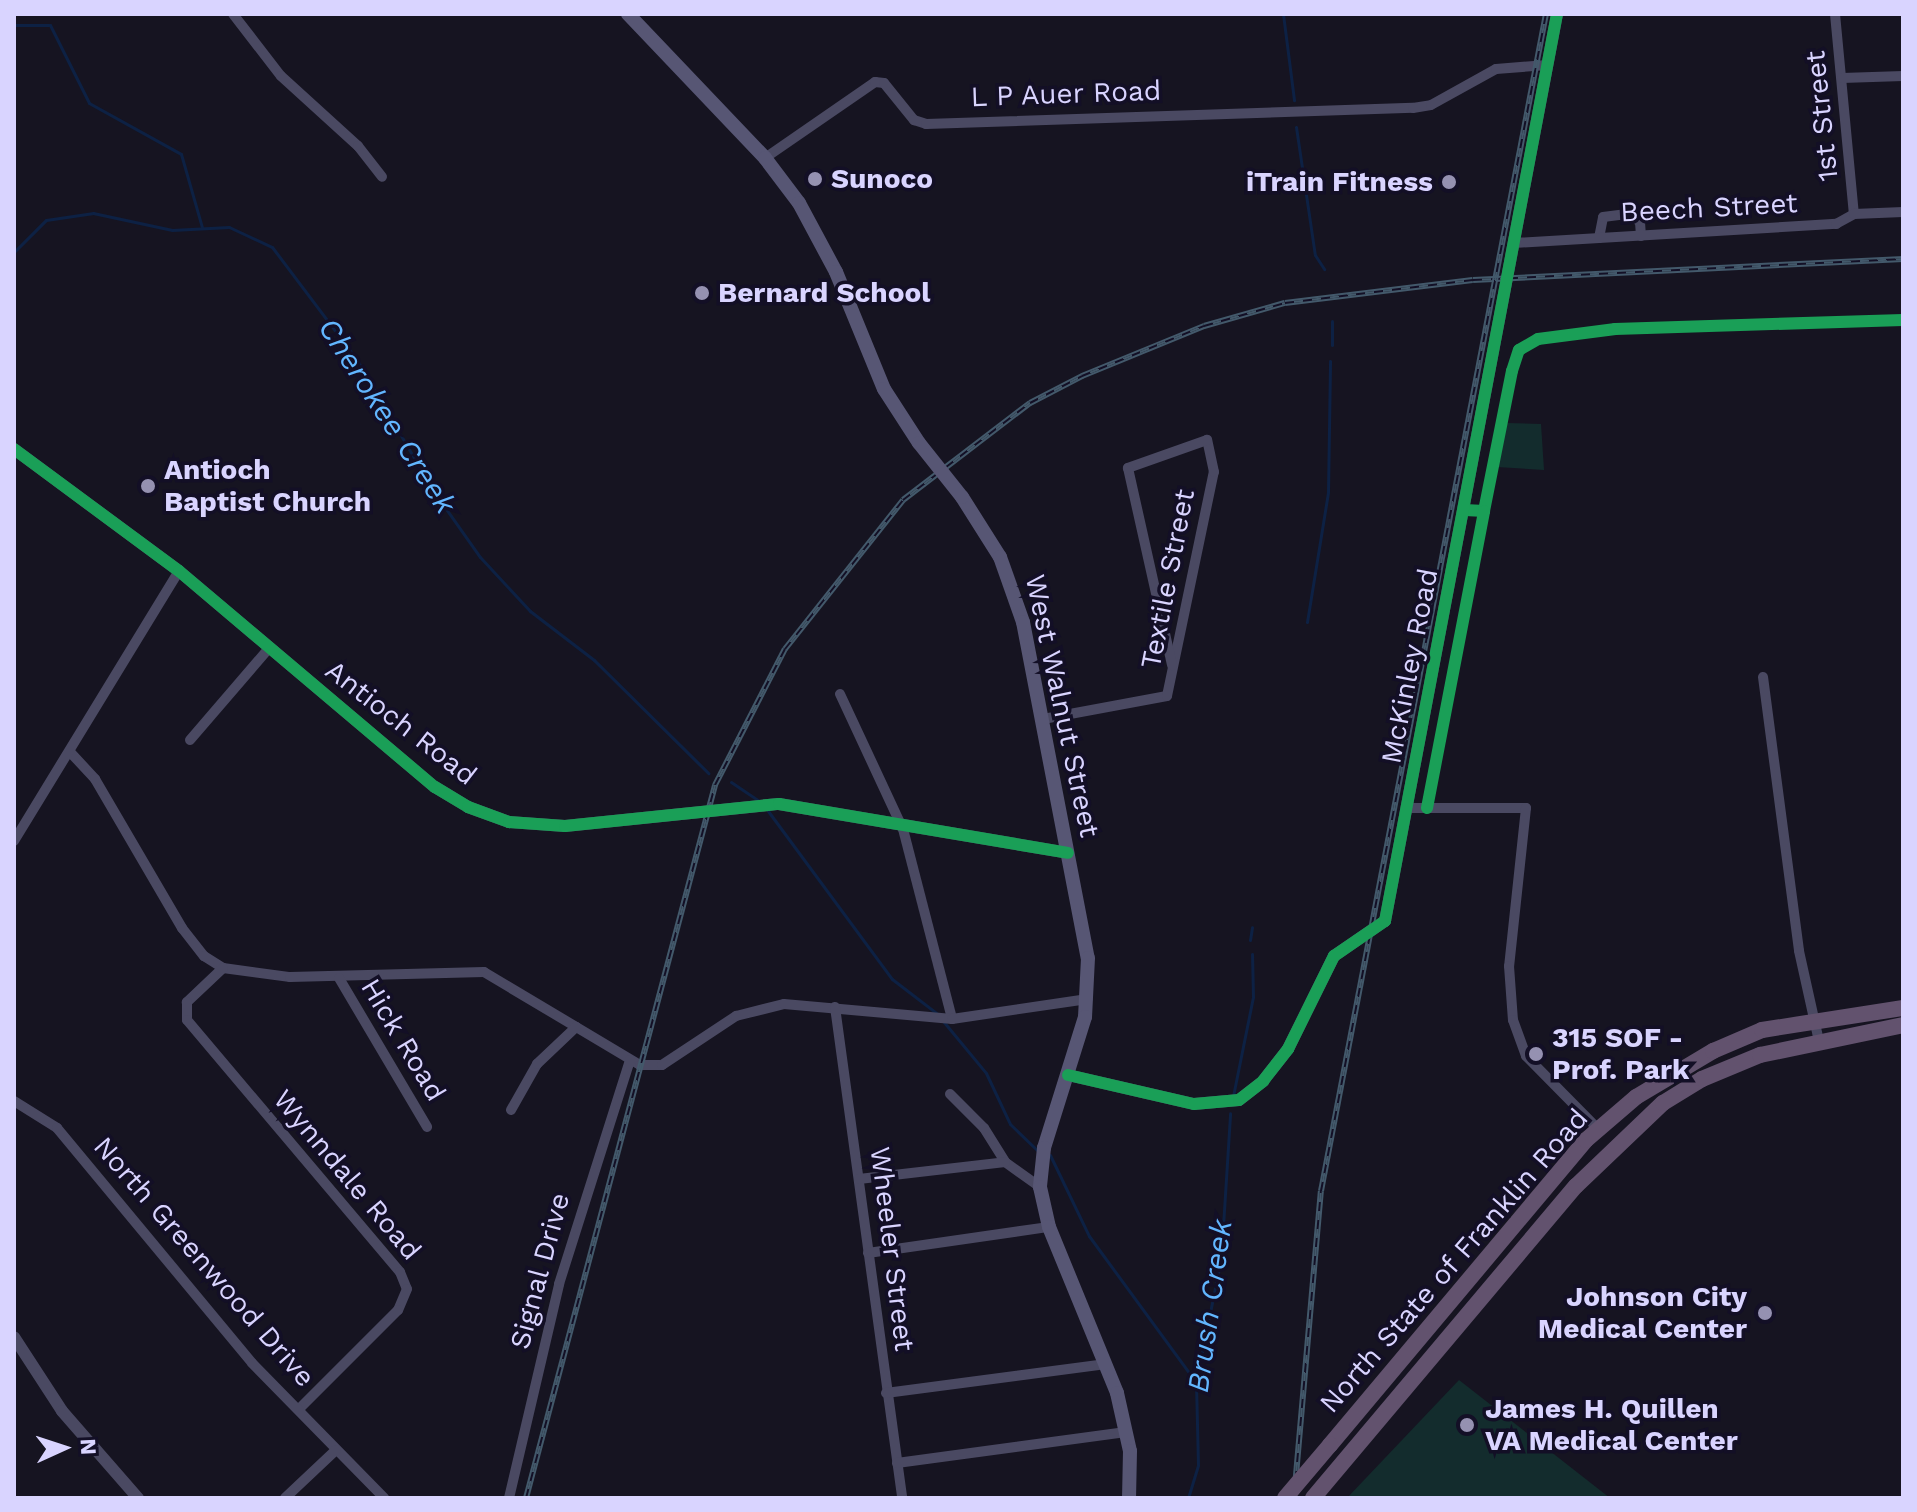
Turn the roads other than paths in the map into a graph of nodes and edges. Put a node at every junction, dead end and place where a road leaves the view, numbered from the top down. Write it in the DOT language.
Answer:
graph roads {
  1 [pos="233,14"];
  2 [pos="628,14"];
  3 [pos="1557,14"];
  4 [pos="1835,14"];
  5 [pos="1547,65"];
  6 [pos="1903,76"];
  7 [pos="1842,78"];
  8 [pos="765,158"];
  9 [pos="382,177"];
  10 [pos="1903,212"];
  11 [pos="1854,214"];
  12 [pos="1641,236"];
  13 [pos="1599,238"];
  14 [pos="1514,243"];
  15 [pos="14,449"];
  16 [pos="179,571"];
  17 [pos="269,648"];
  18 [pos="1172,665"];
  19 [pos="1763,677"];
  20 [pos="840,694"];
  21 [pos="1043,719"];
  22 [pos="190,740"];
  23 [pos="70,752"];
  24 [pos="1408,808"];
  25 [pos="903,829"];
  26 [pos="15,839"];
  27 [pos="1068,853"];
  28 [pos="223,968"];
  29 [pos="339,978"];
  30 [pos="1088,999"];
  31 [pos="835,1007"];
  32 [pos="1903,1008"];
  33 [pos="945,1019"];
  34 [pos="1813,1019"];
  35 [pos="1903,1025"];
  36 [pos="576,1027"];
  37 [pos="1819,1041"];
  38 [pos="630,1060"];
  39 [pos="1068,1075"];
  40 [pos="950,1094"];
  41 [pos="14,1101"];
  42 [pos="511,1110"];
  43 [pos="427,1127"];
  44 [pos="1598,1129"];
  45 [pos="1005,1162"];
  46 [pos="859,1179"];
  47 [pos="1040,1187"];
  48 [pos="1049,1227"];
  49 [pos="868,1253"];
  50 [pos="1452,1300"];
  51 [pos="1468,1314"];
  52 [pos="14,1337"];
  53 [pos="1106,1364"];
  54 [pos="886,1393"];
  55 [pos="299,1409"];
  56 [pos="1126,1432"];
  57 [pos="336,1450"];
  58 [pos="897,1463"];
  59 [pos="138,1498"];
  60 [pos="285,1498"];
  61 [pos="384,1498"];
  62 [pos="509,1498"];
  63 [pos="902,1498"];
  64 [pos="1129,1498"];
  65 [pos="1285,1498"];
  66 [pos="1313,1498"];
  1 -- 9 [label="street"];
  2 -- 8 [label="main road, West Walnut Street"];
  3 -- 5 [label="street, McKinley Road"];
  4 -- 7 [label="street, 1st Street"];
  5 -- 8 [label="street, L P Auer Road"];
  5 -- 14 [label="street, McKinley Road"];
  6 -- 7 [label="street"];
  7 -- 11 [label="street, 1st Street"];
  8 -- 21 [label="main road, West Walnut Street, bridge"];
  10 -- 11 [label="street, Beech Street"];
  11 -- 12 [label="street, Beech Street"];
  12 -- 13 [label="street, Beech Street"];
  12 -- 13 [label="street"];
  13 -- 14 [label="street, Beech Street"];
  14 -- 24 [label="street, McKinley Road"];
  15 -- 16 [label="street, Antioch Road"];
  16 -- 17 [label="street, Antioch Road"];
  16 -- 23 [label="street"];
  17 -- 22 [label="street"];
  17 -- 25 [label="street, Antioch Road"];
  18 -- 18 [label="street, Textile Street"];
  18 -- 21 [label="street, Textile Street"];
  19 -- 34 [label="street"];
  20 -- 25 [label="street"];
  21 -- 27 [label="main road, West Walnut Street"];
  23 -- 26 [label="street"];
  23 -- 28 [label="street"];
  24 -- 39 [label="street, McKinley Road"];
  24 -- 44 [label="street"];
  25 -- 27 [label="street, Antioch Road"];
  25 -- 33 [label="street"];
  27 -- 30 [label="main road, West Walnut Street"];
  28 -- 29 [label="street"];
  28 -- 55 [label="street, Wynndale Road"];
  29 -- 36 [label="street"];
  29 -- 43 [label="street, Hick Road"];
  30 -- 33 [label="street"];
  30 -- 39 [label="main road, West Walnut Street"];
  31 -- 33 [label="street"];
  31 -- 38 [label="street"];
  31 -- 46 [label="street, Wheeler Street"];
  32 -- 34 [label="highway, North State of Franklin Road"];
  34 -- 37 [label="street"];
  34 -- 44 [label="highway, North State of Franklin Road"];
  35 -- 37 [label="highway, North State of Franklin Road"];
  36 -- 38 [label="street"];
  36 -- 42 [label="street"];
  37 -- 51 [label="highway, North State of Franklin Road"];
  38 -- 62 [label="street, Signal Drive"];
  39 -- 47 [label="main road, West Walnut Street"];
  40 -- 45 [label="street"];
  41 -- 55 [label="street, North Greenwood Drive"];
  44 -- 50 [label="highway, North State of Franklin Road"];
  45 -- 46 [label="street"];
  45 -- 47 [label="street"];
  46 -- 49 [label="street, Wheeler Street"];
  47 -- 48 [label="main road, West Walnut Street"];
  48 -- 49 [label="street"];
  48 -- 53 [label="main road, West Walnut Street"];
  49 -- 54 [label="street, Wheeler Street"];
  50 -- 51 [label="street"];
  50 -- 65 [label="highway, North State of Franklin Road, bridge"];
  51 -- 66 [label="highway, North State of Franklin Road"];
  52 -- 59 [label="street"];
  53 -- 54 [label="street"];
  53 -- 56 [label="main road, West Walnut Street"];
  54 -- 58 [label="street, Wheeler Street"];
  55 -- 57 [label="street, North Greenwood Drive"];
  56 -- 58 [label="street"];
  56 -- 64 [label="main road, West Walnut Street"];
  57 -- 60 [label="street"];
  57 -- 61 [label="street, North Greenwood Drive"];
  58 -- 63 [label="street, Wheeler Street"];
}
